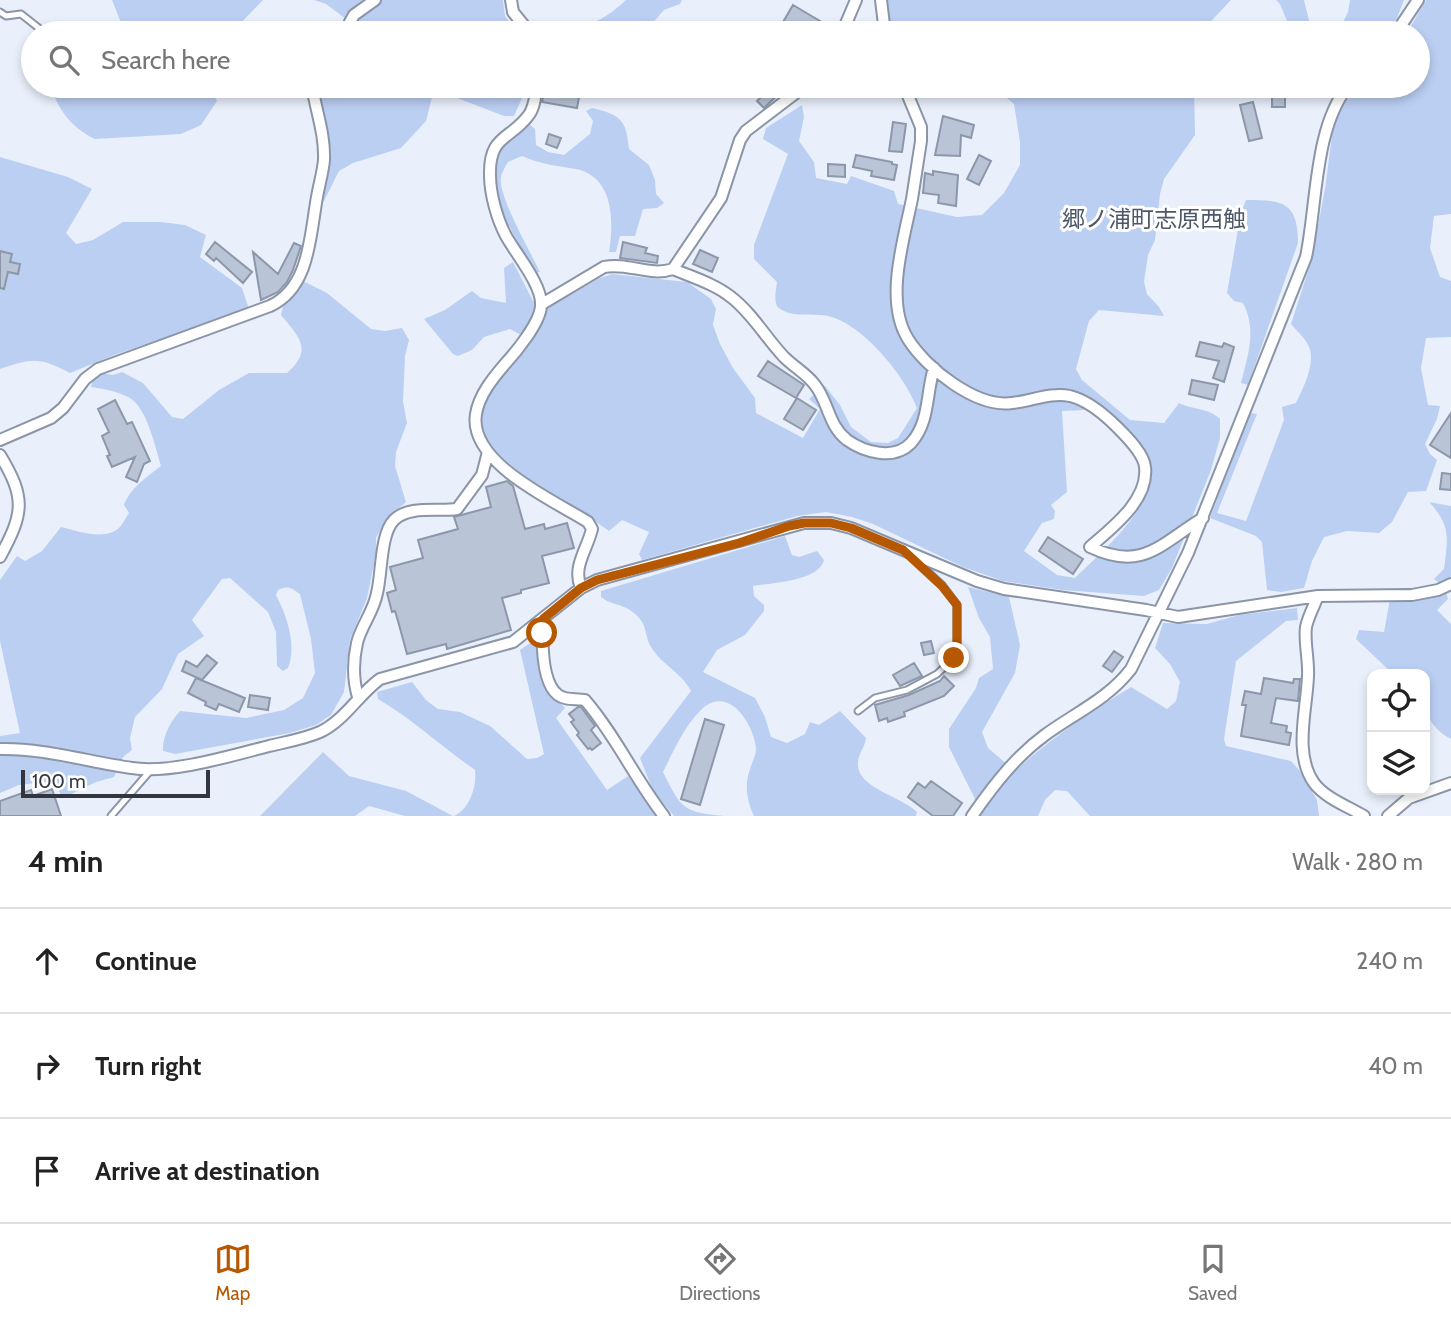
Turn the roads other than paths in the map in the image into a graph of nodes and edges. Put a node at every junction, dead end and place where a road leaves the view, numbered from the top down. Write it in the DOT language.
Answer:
graph roads {
  1 [pos="375,0"];
  2 [pos="511,0"];
  3 [pos="856,0"];
  4 [pos="881,0"];
  5 [pos="1418,0"];
  6 [pos="0,12"];
  7 [pos="30,21"];
  8 [pos="351,21"];
  9 [pos="520,21"];
  10 [pos="847,21"];
  11 [pos="884,21"];
  12 [pos="1404,21"];
  13 [pos="315,98"];
  14 [pos="534,98"];
  15 [pos="791,98"];
  16 [pos="910,98"];
  17 [pos="1339,98"];
  18 [pos="673,269"];
  19 [pos="542,304"];
  20 [pos="934,368"];
  21 [pos="0,440"];
  22 [pos="488,452"];
  23 [pos="0,455"];
  24 [pos="1203,518"];
  25 [pos="903,550"];
  26 [pos="0,557"];
  27 [pos="1451,584"];
  28 [pos="581,588"];
  29 [pos="1318,596"];
  30 [pos="1158,613"];
  31 [pos="543,619"];
  32 [pos="358,697"];
  33 [pos="858,711"];
  34 [pos="0,749"];
  35 [pos="152,769"];
  36 [pos="1451,783"];
  37 [pos="111,816"];
  38 [pos="664,816"];
  39 [pos="972,816"];
  40 [pos="1364,816"];
  41 [pos="1388,816"];
  1 -- 8 [label="street"];
  2 -- 9 [label="street"];
  3 -- 10 [label="street"];
  4 -- 11 [label="street"];
  5 -- 12 [label="street"];
  6 -- 7 [label="lane"];
  13 -- 21 [label="street"];
  14 -- 19 [label="street"];
  15 -- 18 [label="street"];
  16 -- 20 [label="street"];
  17 -- 24 [label="street"];
  18 -- 19 [label="street"];
  18 -- 20 [label="street"];
  19 -- 22 [label="street"];
  20 -- 24 [label="street"];
  22 -- 28 [label="street"];
  22 -- 32 [label="street"];
  23 -- 26 [label="street"];
  24 -- 30 [label="street"];
  25 -- 28 [label="street"];
  25 -- 30 [label="street"];
  25 -- 33 [label="lane"];
  27 -- 29 [label="street"];
  28 -- 31 [label="street"];
  29 -- 30 [label="street"];
  29 -- 40 [label="street"];
  30 -- 39 [label="street"];
  31 -- 32 [label="street"];
  31 -- 38 [label="street"];
  32 -- 35 [label="street"];
  34 -- 35 [label="street"];
  35 -- 37 [label="lane"];
  36 -- 41 [label="street"];
}
